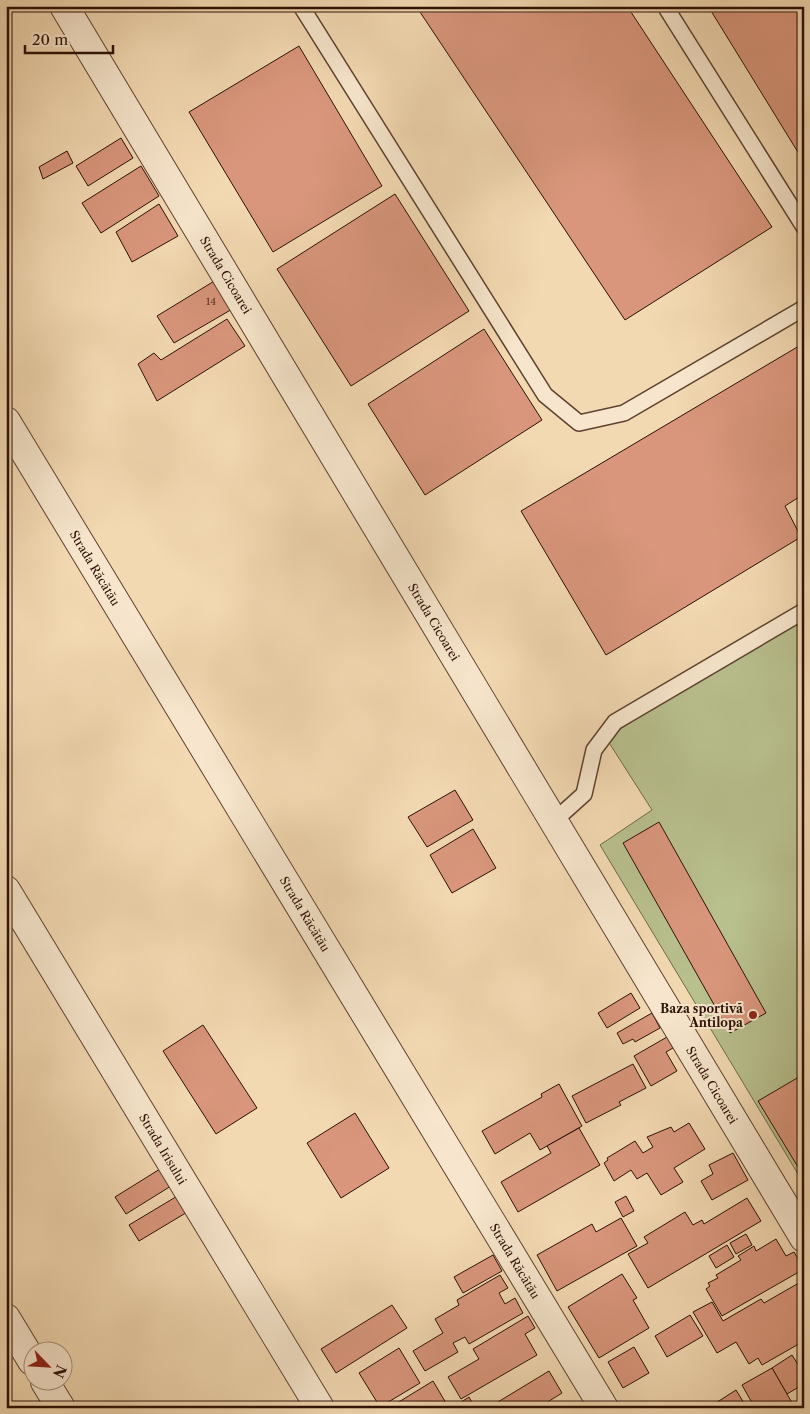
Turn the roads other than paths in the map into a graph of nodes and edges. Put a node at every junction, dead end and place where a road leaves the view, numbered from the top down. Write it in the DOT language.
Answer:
graph roads {
  1 [pos="64,6"];
  2 [pos="301,6"];
  3 [pos="665,6"];
  4 [pos="804,227"];
  5 [pos="804,308"];
  6 [pos="6,421"];
  7 [pos="804,611"];
  8 [pos="554,821"];
  9 [pos="6,890"];
  10 [pos="804,1238"];
  11 [pos="6,1318"];
  12 [pos="22,1344"];
  13 [pos="51,1392"];
  14 [pos="61,1408"];
  15 [pos="320,1408"];
  16 [pos="604,1408"];
  1 -- 8 [label="street, Strada Cicoarei"];
  2 -- 5 [label="lane"];
  3 -- 4 [label="lane"];
  6 -- 16 [label="street, Strada Răcătău"];
  7 -- 8 [label="lane"];
  8 -- 10 [label="street, Strada Cicoarei"];
  9 -- 15 [label="street, Strada Irisului"];
  11 -- 12 [label="street"];
  13 -- 14 [label="street"];
}
